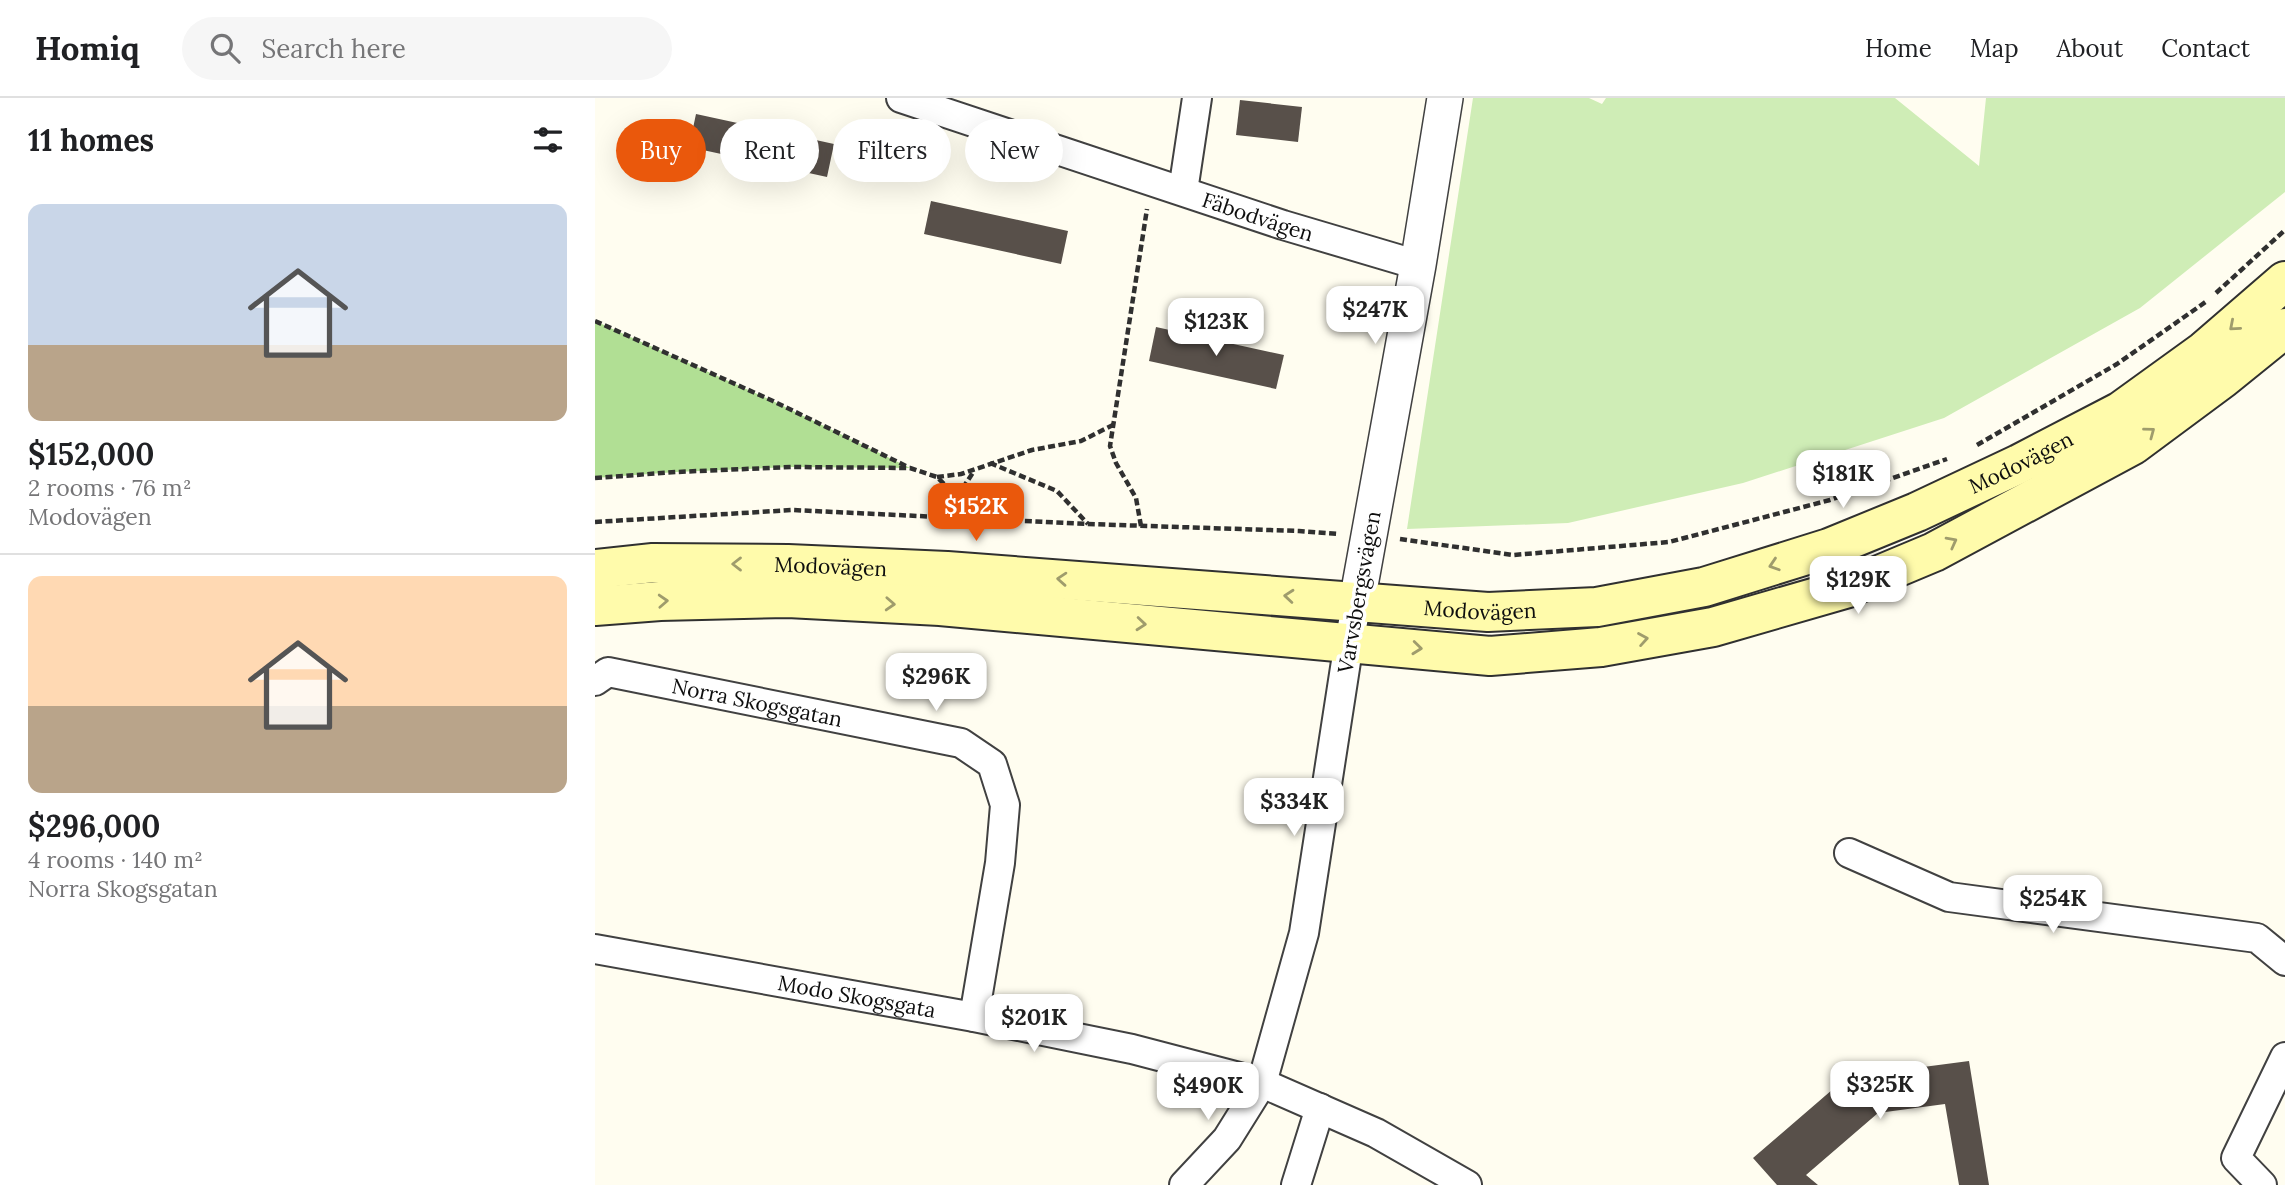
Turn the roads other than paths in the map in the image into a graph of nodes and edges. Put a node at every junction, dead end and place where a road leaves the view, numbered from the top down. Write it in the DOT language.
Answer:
graph roads {
  1 [pos="901,98"];
  2 [pos="1197,98"];
  3 [pos="1445,98"];
  4 [pos="1182,191"];
  5 [pos="1418,265"];
  6 [pos="2285,281"];
  7 [pos="2285,328"];
  8 [pos="595,569"];
  9 [pos="1357,602"];
  10 [pos="595,606"];
  11 [pos="1349,642"];
  12 [pos="595,681"];
  13 [pos="1849,853"];
  14 [pos="595,949"];
  15 [pos="2285,961"];
  16 [pos="974,1017"];
  17 [pos="2285,1057"];
  18 [pos="1262,1083"];
  19 [pos="1320,1108"];
  20 [pos="1184,1185"];
  21 [pos="1296,1185"];
  22 [pos="1467,1185"];
  23 [pos="2262,1185"];
  1 -- 4 [label="street, Fäbodvägen"];
  2 -- 4 [label="street"];
  3 -- 5 [label="street, Varvsbergsvägen"];
  4 -- 5 [label="street, Fäbodvägen"];
  5 -- 9 [label="street, Varvsbergsvägen"];
  6 -- 9 [label="main road, Modovägen, one-way"];
  11 -- 7 [label="main road, Modovägen, one-way"];
  9 -- 8 [label="main road, Modovägen, one-way"];
  9 -- 11 [label="street, Varvsbergsvägen"];
  10 -- 11 [label="main road, Modovägen, one-way"];
  11 -- 18 [label="street, Varvsbergsvägen"];
  12 -- 16 [label="street, Norra Skogsgatan"];
  13 -- 15 [label="street"];
  14 -- 16 [label="street, Modo Skogsgata"];
  16 -- 18 [label="street, Modo Skogsgata"];
  17 -- 23 [label="street"];
  18 -- 19 [label="street, Modo Skogsgata"];
  18 -- 20 [label="street, Varvsbergsvägen"];
  19 -- 21 [label="street"];
  19 -- 22 [label="street, Modo Skogsgata"];
}
